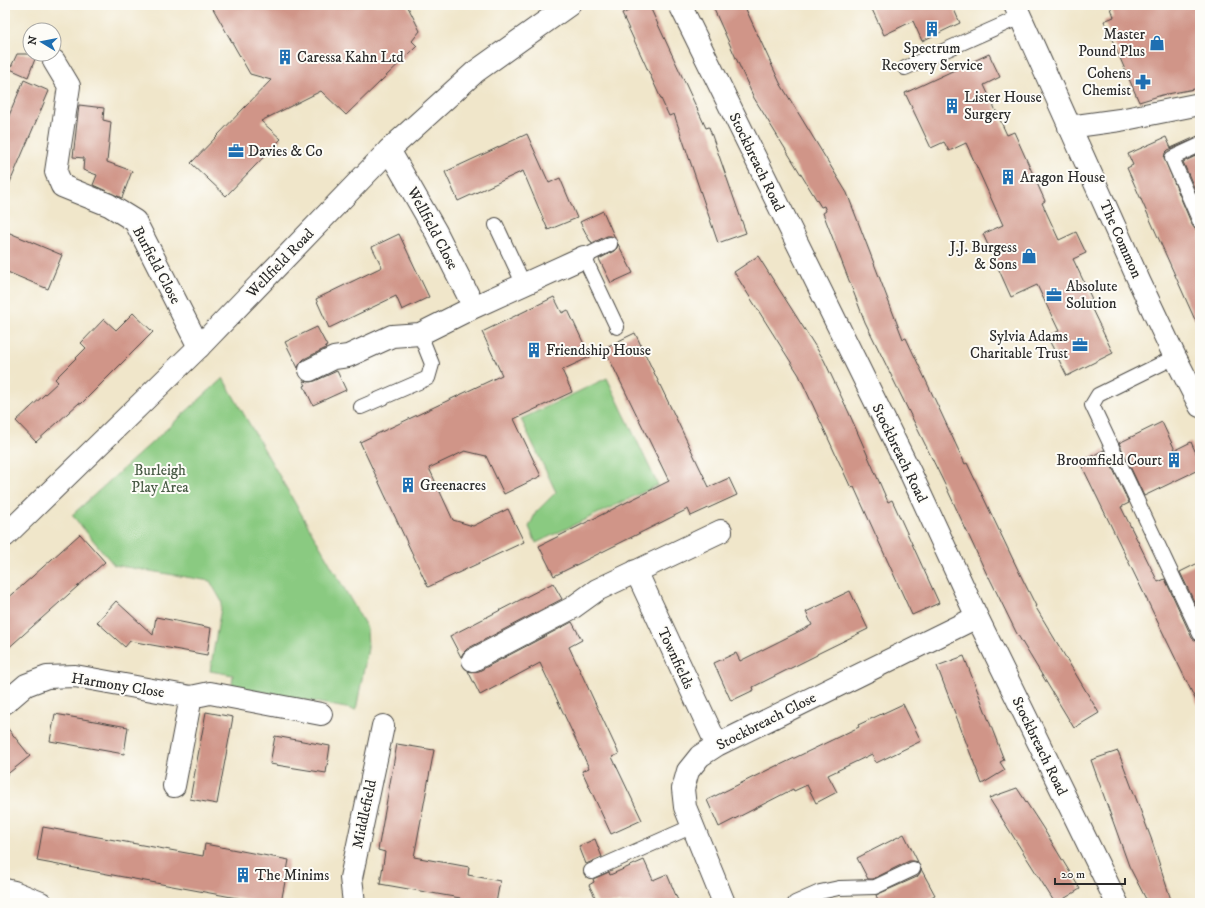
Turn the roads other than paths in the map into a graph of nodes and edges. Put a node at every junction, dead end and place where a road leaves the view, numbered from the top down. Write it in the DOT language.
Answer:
graph roads {
  1 [pos="569,5"];
  2 [pos="680,5"];
  3 [pos="1018,11"];
  4 [pos="55,62"];
  5 [pos="905,68"];
  6 [pos="1200,104"];
  7 [pos="1069,127"];
  8 [pos="1200,145"];
  9 [pos="389,150"];
  10 [pos="1200,222"];
  11 [pos="496,225"];
  12 [pos="610,244"];
  13 [pos="584,257"];
  14 [pos="524,285"];
  15 [pos="474,307"];
  16 [pos="617,326"];
  17 [pos="420,334"];
  18 [pos="199,347"];
  19 [pos="1175,357"];
  20 [pos="310,370"];
  21 [pos="1200,406"];
  22 [pos="361,407"];
  23 [pos="721,531"];
  24 [pos="5,536"];
  25 [pos="636,571"];
  26 [pos="977,617"];
  27 [pos="1200,634"];
  28 [pos="473,660"];
  29 [pos="191,697"];
  30 [pos="5,703"];
  31 [pos="321,714"];
  32 [pos="383,726"];
  33 [pos="717,745"];
  34 [pos="174,786"];
  35 [pos="693,826"];
  36 [pos="913,869"];
  37 [pos="591,871"];
  38 [pos="5,890"];
  39 [pos="41,903"];
  40 [pos="354,903"];
  41 [pos="724,903"];
  42 [pos="795,903"];
  43 [pos="1117,903"];
  1 -- 9 [label="street, Wellfield Road"];
  2 -- 26 [label="street, Stockbreach Road"];
  3 -- 5 [label="lane"];
  3 -- 7 [label="street, The Common"];
  4 -- 18 [label="street, Burfield Close"];
  6 -- 7 [label="street"];
  7 -- 19 [label="street, The Common"];
  8 -- 10 [label="lane"];
  9 -- 15 [label="street, Wellfield Close"];
  9 -- 18 [label="street, Wellfield Road"];
  11 -- 14 [label="lane"];
  12 -- 13 [label="lane"];
  13 -- 14 [label="street"];
  13 -- 16 [label="lane"];
  14 -- 15 [label="street"];
  15 -- 17 [label="street"];
  17 -- 20 [label="street"];
  17 -- 22 [label="lane"];
  18 -- 24 [label="street, Wellfield Road"];
  19 -- 21 [label="street, The Common"];
  19 -- 27 [label="lane"];
  23 -- 25 [label="street"];
  25 -- 28 [label="street"];
  25 -- 33 [label="street, Townfields"];
  26 -- 33 [label="street, Stockbreach Close"];
  26 -- 43 [label="street, Stockbreach Road"];
  29 -- 30 [label="street, Harmony Close"];
  29 -- 31 [label="street, Harmony Close"];
  29 -- 34 [label="street"];
  32 -- 40 [label="street, Middlefield"];
  33 -- 35 [label="street, Stockbreach Close"];
  35 -- 37 [label="lane"];
  35 -- 41 [label="street, Stockbreach Close"];
  36 -- 42 [label="lane"];
  38 -- 39 [label="street"];
}
